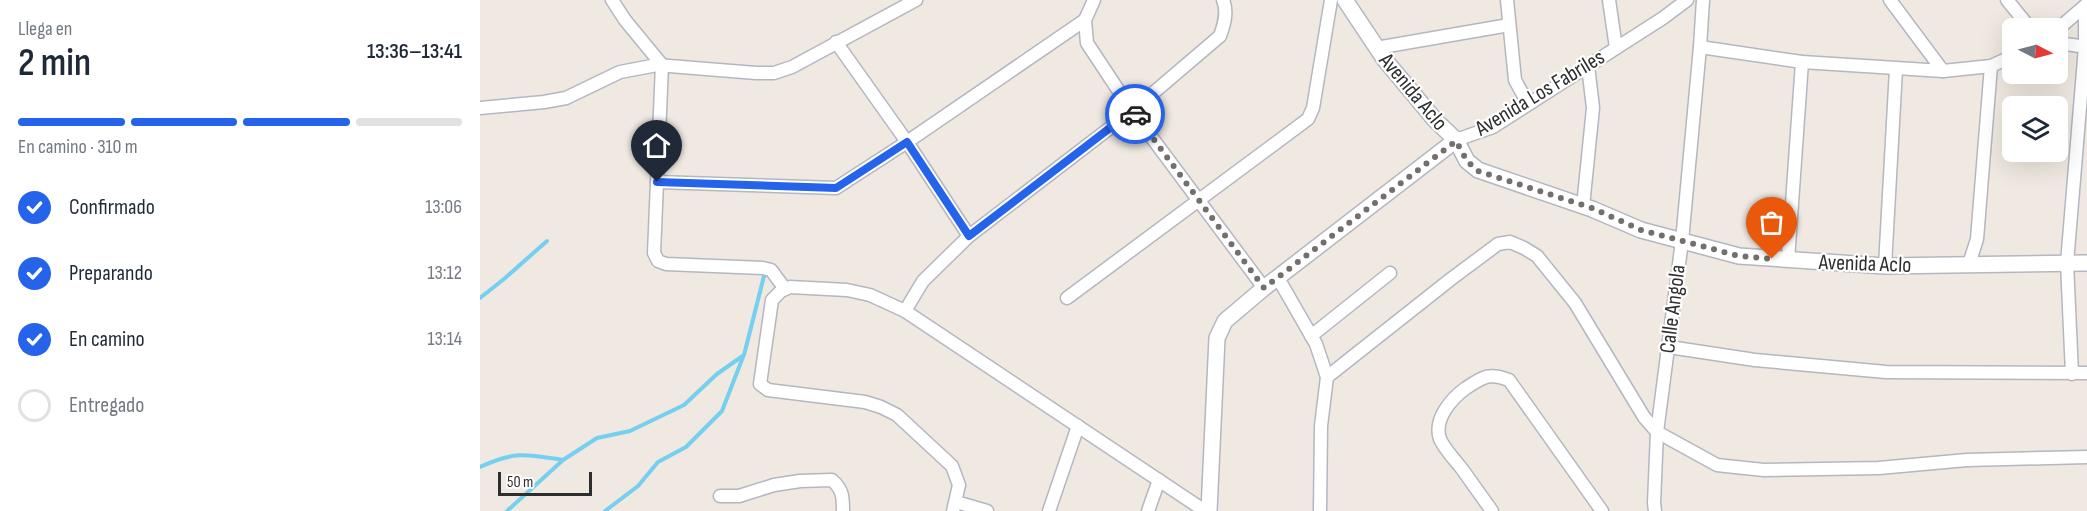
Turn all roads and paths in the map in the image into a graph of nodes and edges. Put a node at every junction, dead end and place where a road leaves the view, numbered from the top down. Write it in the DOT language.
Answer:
graph roads {
  1 [pos="612,0"];
  2 [pos="916,0"];
  3 [pos="1094,0"];
  4 [pos="1223,0"];
  5 [pos="1331,0"];
  6 [pos="1346,0"];
  7 [pos="1507,0"];
  8 [pos="1609,0"];
  9 [pos="1687,0"];
  10 [pos="1703,0"];
  11 [pos="1890,0"];
  12 [pos="2007,0"];
  13 [pos="2086,5"];
  14 [pos="2022,18"];
  15 [pos="1084,20"];
  16 [pos="2068,20"];
  17 [pos="1509,25"];
  18 [pos="1065,34"];
  19 [pos="836,42"];
  20 [pos="1087,43"];
  21 [pos="2068,44"];
  22 [pos="1700,47"];
  23 [pos="2086,47"];
  24 [pos="1376,48"];
  25 [pos="1616,48"];
  26 [pos="2002,61"];
  27 [pos="1802,62"];
  28 [pos="662,65"];
  29 [pos="1588,66"];
  30 [pos="1991,66"];
  31 [pos="1896,69"];
  32 [pos="1943,71"];
  33 [pos="1528,104"];
  34 [pos="480,108"];
  35 [pos="1132,111"];
  36 [pos="1456,141"];
  37 [pos="907,142"];
  38 [pos="2082,157"];
  39 [pos="657,182"];
  40 [pos="1199,200"];
  41 [pos="1583,206"];
  42 [pos="969,236"];
  43 [pos="1682,241"];
  44 [pos="1788,260"];
  45 [pos="2067,263"];
  46 [pos="2087,263"];
  47 [pos="1969,264"];
  48 [pos="1885,266"];
  49 [pos="1390,273"];
  50 [pos="1278,278"];
  51 [pos="1264,288"];
  52 [pos="785,289"];
  53 [pos="1067,298"];
  54 [pos="905,311"];
  55 [pos="1311,336"];
  56 [pos="1669,347"];
  57 [pos="2087,373"];
  58 [pos="2072,374"];
  59 [pos="1327,377"];
  60 [pos="1078,426"];
  61 [pos="1657,432"];
  62 [pos="2087,457"];
  63 [pos="1159,480"];
  64 [pos="720,496"];
  65 [pos="955,507"];
  66 [pos="843,511"];
  67 [pos="987,511"];
  68 [pos="1049,511"];
  69 [pos="1149,511"];
  70 [pos="1207,511"];
  71 [pos="1320,511"];
  72 [pos="1492,511"];
  73 [pos="1602,511"];
  74 [pos="1655,511"];
  1 -- 28 [label="street"];
  2 -- 19 [label="street"];
  3 -- 15 [label="street"];
  4 -- 35 [label="street"];
  5 -- 40 [label="street"];
  6 -- 24 [label="street, Avenida Aclo"];
  7 -- 17 [label="street"];
  8 -- 25 [label="street"];
  9 -- 25 [label="street, Avenida Los Fabriles"];
  10 -- 22 [label="street, Calle Angola"];
  11 -- 32 [label="street"];
  12 -- 14 [label="street"];
  13 -- 16 [label="street"];
  13 -- 23 [label="street"];
  15 -- 18 [label="street"];
  15 -- 20 [label="street"];
  17 -- 24 [label="street"];
  17 -- 33 [label="street"];
  18 -- 20 [label="street"];
  18 -- 37 [label="street"];
  19 -- 28 [label="street"];
  19 -- 37 [label="street"];
  20 -- 35 [label="street"];
  21 -- 23 [label="street"];
  22 -- 27 [label="street"];
  22 -- 43 [label="street, Calle Angola"];
  23 -- 38 [label="street"];
  24 -- 36 [label="street, Avenida Aclo"];
  25 -- 29 [label="street, Avenida Los Fabriles"];
  26 -- 30 [label="street"];
  27 -- 31 [label="street"];
  27 -- 44 [label="street"];
  28 -- 34 [label="street"];
  28 -- 39 [label="street"];
  29 -- 33 [label="street, Avenida Los Fabriles"];
  29 -- 41 [label="street"];
  30 -- 32 [label="street"];
  30 -- 47 [label="street"];
  31 -- 32 [label="street"];
  31 -- 48 [label="street"];
  33 -- 36 [label="street, Avenida Los Fabriles"];
  35 -- 40 [label="street"];
  35 -- 42 [label="street"];
  36 -- 41 [label="street, Avenida Aclo"];
  36 -- 50 [label="street, Avenida Los Fabriles"];
  37 -- 39 [label="street"];
  37 -- 42 [label="street"];
  38 -- 45 [label="street"];
  39 -- 52 [label="street"];
  40 -- 51 [label="street"];
  40 -- 53 [label="street"];
  41 -- 43 [label="street, Avenida Aclo"];
  42 -- 54 [label="street"];
  43 -- 44 [label="street, Avenida Aclo"];
  43 -- 56 [label="street, Calle Angola"];
  44 -- 48 [label="street, Avenida Aclo"];
  45 -- 46 [label="street, Avenida Aclo"];
  45 -- 47 [label="street, Avenida Aclo"];
  45 -- 58 [label="street"];
  47 -- 48 [label="street, Avenida Aclo"];
  49 -- 55 [label="street"];
  50 -- 51 [label="street, Avenida Los Fabriles"];
  50 -- 55 [label="street"];
  51 -- 70 [label="street, Avenida Los Fabriles"];
  52 -- 54 [label="street"];
  52 -- 65 [label="street"];
  54 -- 60 [label="street"];
  55 -- 59 [label="street"];
  56 -- 58 [label="street"];
  56 -- 61 [label="street, Calle Angola"];
  57 -- 58 [label="street"];
  59 -- 61 [label="street"];
  59 -- 71 [label="street"];
  60 -- 63 [label="street"];
  60 -- 68 [label="street"];
  61 -- 62 [label="street"];
  61 -- 74 [label="street, Calle Angola"];
  63 -- 69 [label="street"];
  63 -- 70 [label="street"];
  64 -- 66 [label="street"];
  65 -- 67 [label="street"];
  72 -- 73 [label="street"];
}
